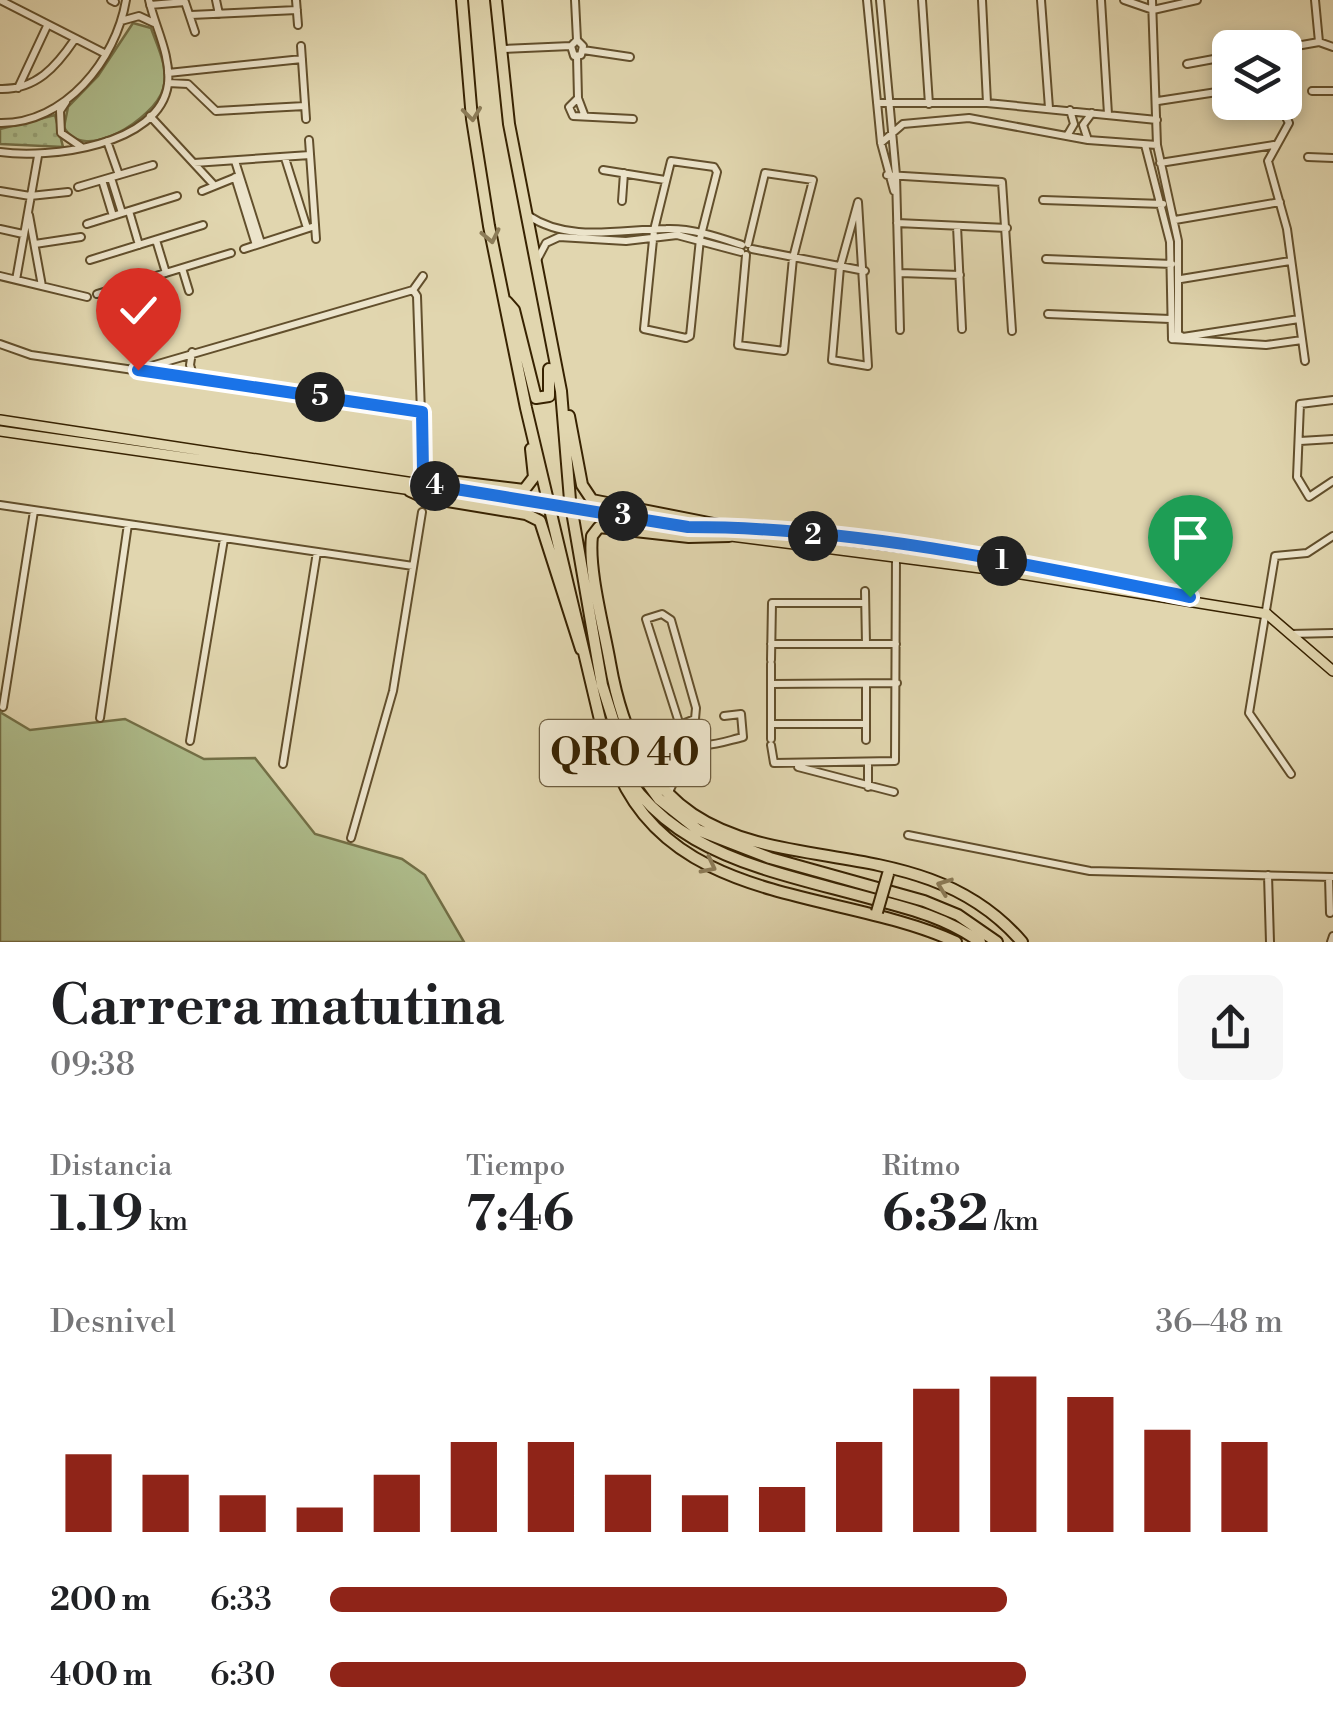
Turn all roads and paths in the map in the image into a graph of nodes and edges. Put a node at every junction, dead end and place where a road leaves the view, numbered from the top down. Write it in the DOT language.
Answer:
graph roads {
  1 [pos="126,0"];
  2 [pos="216,0"];
  3 [pos="271,0"];
  4 [pos="296,0"];
  5 [pos="462,0"];
  6 [pos="496,0"];
  7 [pos="575,0"];
  8 [pos="867,0"];
  9 [pos="880,0"];
  10 [pos="922,0"];
  11 [pos="982,0"];
  12 [pos="1041,0"];
  13 [pos="1101,0"];
  14 [pos="1124,0"];
  15 [pos="1152,0"];
  16 [pos="1197,0"];
  17 [pos="1315,0"];
  18 [pos="149,2"];
  19 [pos="0,3"];
  20 [pos="297,10"];
  21 [pos="1152,10"];
  22 [pos="273,11"];
  23 [pos="219,14"];
  24 [pos="191,15"];
  25 [pos="122,21"];
  26 [pos="155,24"];
  27 [pos="298,24"];
  28 [pos="47,26"];
  29 [pos="194,32"];
  30 [pos="76,39"];
  31 [pos="1318,42"];
  32 [pos="1302,45"];
  33 [pos="300,46"];
  34 [pos="1333,47"];
  35 [pos="572,49"];
  36 [pos="501,50"];
  37 [pos="106,54"];
  38 [pos="630,56"];
  39 [pos="1212,59"];
  40 [pos="302,60"];
  41 [pos="1188,64"];
  42 [pos="27,68"];
  43 [pos="168,74"];
  44 [pos="38,80"];
  45 [pos="168,83"];
  46 [pos="18,88"];
  47 [pos="0,89"];
  48 [pos="1312,90"];
  49 [pos="1333,92"];
  50 [pos="1212,93"];
  51 [pos="66,100"];
  52 [pos="1158,101"];
  53 [pos="957,102"];
  54 [pos="970,102"];
  55 [pos="877,103"];
  56 [pos="888,103"];
  57 [pos="988,103"];
  58 [pos="928,104"];
  59 [pos="305,106"];
  60 [pos="902,106"];
  61 [pos="1049,108"];
  62 [pos="1070,110"];
  63 [pos="1092,112"];
  64 [pos="1108,114"];
  65 [pos="150,116"];
  66 [pos="969,118"];
  67 [pos="306,119"];
  68 [pos="633,119"];
  69 [pos="958,119"];
  70 [pos="1157,120"];
  71 [pos="1287,120"];
  72 [pos="0,122"];
  73 [pos="904,124"];
  74 [pos="891,136"];
  75 [pos="1066,137"];
  76 [pos="309,140"];
  77 [pos="1088,140"];
  78 [pos="107,141"];
  79 [pos="881,143"];
  80 [pos="1144,144"];
  81 [pos="1275,144"];
  82 [pos="1157,145"];
  83 [pos="87,148"];
  84 [pos="0,152"];
  85 [pos="38,156"];
  86 [pos="310,156"];
  87 [pos="1308,157"];
  88 [pos="285,158"];
  89 [pos="1333,158"];
  90 [pos="235,161"];
  91 [pos="1160,163"];
  92 [pos="194,164"];
  93 [pos="152,166"];
  94 [pos="603,170"];
  95 [pos="624,173"];
  96 [pos="237,176"];
  97 [pos="891,176"];
  98 [pos="110,178"];
  99 [pos="665,180"];
  100 [pos="213,184"];
  101 [pos="78,188"];
  102 [pos="0,191"];
  103 [pos="202,191"];
  104 [pos="68,192"];
  105 [pos="30,196"];
  106 [pos="177,196"];
  107 [pos="1043,200"];
  108 [pos="622,201"];
  109 [pos="1280,202"];
  110 [pos="1162,204"];
  111 [pos="28,208"];
  112 [pos="122,213"];
  113 [pos="524,213"];
  114 [pos="1175,220"];
  115 [pos="897,223"];
  116 [pos="86,224"];
  117 [pos="203,225"];
  118 [pos="957,226"];
  119 [pos="311,227"];
  120 [pos="550,227"];
  121 [pos="1007,228"];
  122 [pos="0,229"];
  123 [pos="23,234"];
  124 [pos="653,234"];
  125 [pos="593,235"];
  126 [pos="701,236"];
  127 [pos="81,237"];
  128 [pos="316,239"];
  129 [pos="552,239"];
  130 [pos="156,240"];
  131 [pos="1174,242"];
  132 [pos="34,244"];
  133 [pos="259,244"];
  134 [pos="139,245"];
  135 [pos="244,249"];
  136 [pos="746,249"];
  137 [pos="231,253"];
  138 [pos="793,258"];
  139 [pos="1046,259"];
  140 [pos="90,260"];
  141 [pos="1290,262"];
  142 [pos="1172,264"];
  143 [pos="534,265"];
  144 [pos="840,267"];
  145 [pos="182,268"];
  146 [pos="865,271"];
  147 [pos="166,273"];
  148 [pos="900,273"];
  149 [pos="960,275"];
  150 [pos="0,276"];
  151 [pos="423,276"];
  152 [pos="1181,279"];
  153 [pos="16,280"];
  154 [pos="42,287"];
  155 [pos="413,290"];
  156 [pos="189,291"];
  157 [pos="97,294"];
  158 [pos="86,298"];
  159 [pos="505,300"];
  160 [pos="1048,314"];
  161 [pos="1298,319"];
  162 [pos="1170,320"];
  163 [pos="962,329"];
  164 [pos="900,330"];
  165 [pos="1012,331"];
  166 [pos="546,333"];
  167 [pos="1175,336"];
  168 [pos="1302,340"];
  169 [pos="0,344"];
  170 [pos="192,352"];
  171 [pos="1305,360"];
  172 [pos="138,370"];
  173 [pos="195,378"];
  174 [pos="561,391"];
  175 [pos="1333,400"];
  176 [pos="526,408"];
  177 [pos="422,412"];
  178 [pos="0,420"];
  179 [pos="0,430"];
  180 [pos="1333,439"];
  181 [pos="1300,441"];
  182 [pos="185,453"];
  183 [pos="1333,482"];
  184 [pos="420,487"];
  185 [pos="0,505"];
  186 [pos="590,508"];
  187 [pos="34,510"];
  188 [pos="422,512"];
  189 [pos="128,524"];
  190 [pos="599,527"];
  191 [pos="729,531"];
  192 [pos="1333,536"];
  193 [pos="224,538"];
  194 [pos="897,551"];
  195 [pos="317,552"];
  196 [pos="582,558"];
  197 [pos="413,566"];
  198 [pos="865,590"];
  199 [pos="865,603"];
  200 [pos="1267,614"];
  201 [pos="605,626"];
  202 [pos="1333,633"];
  203 [pos="1289,634"];
  204 [pos="771,644"];
  205 [pos="866,644"];
  206 [pos="896,644"];
  207 [pos="1333,671"];
  208 [pos="897,683"];
  209 [pos="772,684"];
  210 [pos="866,684"];
  211 [pos="595,692"];
  212 [pos="4,707"];
  213 [pos="724,716"];
  214 [pos="100,718"];
  215 [pos="772,724"];
  216 [pos="866,724"];
  217 [pos="680,725"];
  218 [pos="607,740"];
  219 [pos="866,740"];
  220 [pos="190,741"];
  221 [pos="694,744"];
  222 [pos="687,752"];
  223 [pos="641,758"];
  224 [pos="787,763"];
  225 [pos="868,763"];
  226 [pos="283,764"];
  227 [pos="1291,774"];
  228 [pos="868,786"];
  229 [pos="894,792"];
  230 [pos="669,796"];
  231 [pos="908,835"];
  232 [pos="351,838"];
  233 [pos="888,871"];
  234 [pos="1268,875"];
  235 [pos="1331,877"];
  236 [pos="1330,913"];
  237 [pos="877,914"];
  238 [pos="956,942"];
  239 [pos="980,942"];
  240 [pos="997,942"];
  241 [pos="1022,942"];
  242 [pos="1270,942"];
  1 -- 25 [label="street"];
  2 -- 23 [label="street"];
  3 -- 22 [label="street"];
  4 -- 20 [label="street"];
  5 -- 159 [label="highway, QRO 40, one-way"];
  6 -- 36 [label="highway, QRO 40"];
  7 -- 35 [label="street"];
  8 -- 55 [label="street"];
  9 -- 56 [label="street"];
  10 -- 58 [label="street"];
  11 -- 57 [label="street"];
  12 -- 61 [label="street"];
  13 -- 64 [label="street"];
  14 -- 21 [label="street"];
  15 -- 21 [label="street"];
  16 -- 21 [label="street"];
  17 -- 31 [label="street"];
  18 -- 24 [label="street"];
  18 -- 26 [label="street"];
  19 -- 28 [label="street"];
  20 -- 22 [label="street"];
  20 -- 27 [label="street"];
  21 -- 52 [label="street"];
  22 -- 23 [label="street"];
  23 -- 24 [label="street"];
  24 -- 29 [label="street"];
  25 -- 26 [label="street"];
  25 -- 37 [label="street"];
  26 -- 43 [label="street"];
  28 -- 30 [label="street"];
  28 -- 42 [label="street"];
  30 -- 37 [label="street"];
  30 -- 44 [label="street"];
  31 -- 32 [label="street"];
  31 -- 34 [label="street"];
  33 -- 40 [label="street"];
  35 -- 36 [label="street"];
  35 -- 38 [label="street"];
  35 -- 68 [label="street"];
  36 -- 113 [label="highway, QRO 40"];
  37 -- 51 [label="street"];
  39 -- 41 [label="street"];
  40 -- 43 [label="street"];
  40 -- 59 [label="street"];
  42 -- 44 [label="street"];
  42 -- 46 [label="street"];
  43 -- 45 [label="street"];
  44 -- 46 [label="street"];
  45 -- 59 [label="street"];
  45 -- 65 [label="street"];
  46 -- 47 [label="street"];
  48 -- 49 [label="street"];
  50 -- 52 [label="street"];
  51 -- 72 [label="street"];
  51 -- 83 [label="street"];
  52 -- 70 [label="street"];
  53 -- 54 [label="street"];
  53 -- 58 [label="street"];
  53 -- 69 [label="street"];
  54 -- 57 [label="street"];
  54 -- 66 [label="street"];
  55 -- 56 [label="street"];
  55 -- 79 [label="street"];
  56 -- 60 [label="street"];
  56 -- 74 [label="street"];
  57 -- 61 [label="street"];
  58 -- 60 [label="street"];
  59 -- 67 [label="street"];
  60 -- 73 [label="street"];
  61 -- 62 [label="street"];
  62 -- 63 [label="street"];
  62 -- 75 [label="street"];
  63 -- 64 [label="street"];
  63 -- 77 [label="street"];
  64 -- 70 [label="street"];
  65 -- 78 [label="street"];
  65 -- 92 [label="street"];
  66 -- 69 [label="street"];
  66 -- 75 [label="street"];
  69 -- 73 [label="street"];
  70 -- 82 [label="street"];
  71 -- 81 [label="street"];
  73 -- 74 [label="street"];
  74 -- 79 [label="street"];
  74 -- 97 [label="street"];
  75 -- 77 [label="street"];
  76 -- 86 [label="street"];
  77 -- 80 [label="street"];
  78 -- 83 [label="street"];
  78 -- 98 [label="street"];
  79 -- 97 [label="street"];
  80 -- 82 [label="street"];
  80 -- 110 [label="street"];
  81 -- 91 [label="street"];
  81 -- 109 [label="street"];
  82 -- 91 [label="street"];
  83 -- 85 [label="street"];
  84 -- 85 [label="street"];
  85 -- 105 [label="street"];
  86 -- 88 [label="street"];
  86 -- 119 [label="street"];
  87 -- 89 [label="street"];
  88 -- 90 [label="street"];
  88 -- 119 [label="street"];
  90 -- 92 [label="street"];
  90 -- 96 [label="street"];
  91 -- 114 [label="street"];
  92 -- 100 [label="street"];
  93 -- 98 [label="street"];
  94 -- 95 [label="street"];
  95 -- 99 [label="street"];
  95 -- 108 [label="street"];
  96 -- 100 [label="street"];
  96 -- 133 [label="street"];
  97 -- 115 [label="street"];
  97 -- 121 [label="street"];
  98 -- 101 [label="street"];
  98 -- 112 [label="street"];
  99 -- 124 [label="street"];
  99 -- 126 [label="street"];
  100 -- 103 [label="street"];
  102 -- 105 [label="street"];
  104 -- 105 [label="street"];
  105 -- 111 [label="street"];
  106 -- 112 [label="street"];
  107 -- 110 [label="street"];
  109 -- 114 [label="street"];
  109 -- 141 [label="street"];
  110 -- 131 [label="street"];
  111 -- 123 [label="street"];
  111 -- 132 [label="street"];
  112 -- 116 [label="street"];
  112 -- 134 [label="street"];
  113 -- 120 [label="street"];
  113 -- 143 [label="highway, QRO 40"];
  114 -- 131 [label="street"];
  115 -- 118 [label="street"];
  115 -- 148 [label="street"];
  117 -- 130 [label="street"];
  118 -- 121 [label="street"];
  118 -- 149 [label="street"];
  119 -- 128 [label="street"];
  119 -- 133 [label="street"];
  120 -- 125 [label="street"];
  120 -- 129 [label="street"];
  121 -- 165 [label="street"];
  122 -- 123 [label="street"];
  123 -- 153 [label="street"];
  124 -- 125 [label="street"];
  124 -- 126 [label="street"];
  124 -- 126 [label="street"];
  125 -- 129 [label="street"];
  126 -- 136 [label="street"];
  127 -- 132 [label="street"];
  129 -- 143 [label="street"];
  130 -- 134 [label="street"];
  130 -- 147 [label="street"];
  131 -- 142 [label="street"];
  131 -- 152 [label="street"];
  132 -- 154 [label="street"];
  133 -- 135 [label="street"];
  134 -- 140 [label="street"];
  136 -- 138 [label="street"];
  136 -- 138 [label="street"];
  136 -- 138 [label="street"];
  137 -- 145 [label="street"];
  138 -- 144 [label="street"];
  139 -- 142 [label="street"];
  141 -- 152 [label="street"];
  141 -- 161 [label="street"];
  142 -- 162 [label="street"];
  143 -- 166 [label="highway, QRO 40"];
  144 -- 146 [label="street"];
  144 -- 146 [label="street"];
  144 -- 146 [label="street"];
  145 -- 147 [label="street"];
  145 -- 156 [label="street"];
  147 -- 157 [label="street"];
  148 -- 149 [label="street"];
  148 -- 164 [label="street"];
  149 -- 163 [label="street"];
  150 -- 153 [label="street"];
  151 -- 155 [label="street"];
  152 -- 167 [label="street"];
  153 -- 154 [label="street"];
  154 -- 158 [label="street"];
  155 -- 170 [label="street"];
  155 -- 177 [label="street"];
  159 -- 166 [label="highway"];
  159 -- 176 [label="highway, QRO 40"];
  160 -- 162 [label="street"];
  161 -- 167 [label="street"];
  161 -- 168 [label="street"];
  162 -- 167 [label="street"];
  166 -- 174 [label="highway, QRO 40"];
  167 -- 168 [label="street"];
  168 -- 171 [label="street"];
  169 -- 172 [label="street"];
  170 -- 172 [label="street"];
  170 -- 173 [label="street"];
  172 -- 173 [label="street"];
  173 -- 177 [label="street"];
  174 -- 186 [label="highway"];
  174 -- 196 [label="highway, QRO 40"];
  175 -- 181 [label="street"];
  176 -- 184 [label="highway"];
  176 -- 211 [label="highway, QRO 40"];
  177 -- 184 [label="street"];
  178 -- 182 [label="main road"];
  179 -- 182 [label="main road"];
  180 -- 181 [label="street"];
  181 -- 183 [label="street"];
  182 -- 184 [label="main road"];
  184 -- 186 [label="main road, bridge"];
  184 -- 211 [label="highway"];
  185 -- 187 [label="street"];
  186 -- 190 [label="highway"];
  186 -- 191 [label="highway"];
  187 -- 189 [label="street"];
  187 -- 212 [label="street"];
  188 -- 197 [label="street"];
  189 -- 193 [label="street"];
  189 -- 214 [label="street"];
  190 -- 191 [label="highway"];
  190 -- 201 [label="highway"];
  191 -- 194 [label="main road"];
  192 -- 200 [label="street"];
  193 -- 195 [label="street"];
  193 -- 220 [label="street"];
  194 -- 200 [label="main road"];
  194 -- 206 [label="street"];
  195 -- 197 [label="street"];
  195 -- 226 [label="street"];
  196 -- 201 [label="highway"];
  196 -- 240 [label="highway, QRO 40"];
  197 -- 232 [label="street"];
  198 -- 199 [label="street"];
  199 -- 204 [label="street"];
  199 -- 205 [label="street"];
  200 -- 203 [label="main road"];
  200 -- 227 [label="street"];
  201 -- 223 [label="highway"];
  202 -- 203 [label="street"];
  203 -- 207 [label="main road"];
  204 -- 205 [label="street"];
  204 -- 209 [label="street"];
  205 -- 206 [label="street"];
  206 -- 208 [label="street"];
  208 -- 210 [label="street"];
  208 -- 225 [label="street"];
  209 -- 210 [label="street"];
  209 -- 215 [label="street"];
  210 -- 216 [label="street"];
  211 -- 218 [label="highway, QRO 40"];
  213 -- 221 [label="street"];
  215 -- 216 [label="street"];
  215 -- 224 [label="street"];
  216 -- 219 [label="street"];
  217 -- 217 [label="street"];
  217 -- 221 [label="street"];
  218 -- 237 [label="highway, one-way"];
  218 -- 239 [label="highway, QRO 40"];
  221 -- 222 [label="street"];
  222 -- 223 [label="street"];
  222 -- 230 [label="street"];
  223 -- 230 [label="highway"];
  224 -- 225 [label="street"];
  224 -- 228 [label="street"];
  225 -- 228 [label="street"];
  228 -- 229 [label="street"];
  230 -- 233 [label="highway"];
  231 -- 234 [label="street"];
  233 -- 237 [label="highway, bridge"];
  241 -- 233 [label="highway, one-way"];
  234 -- 235 [label="street"];
  234 -- 242 [label="street"];
  235 -- 236 [label="street"];
  237 -- 238 [label="highway"];
}
